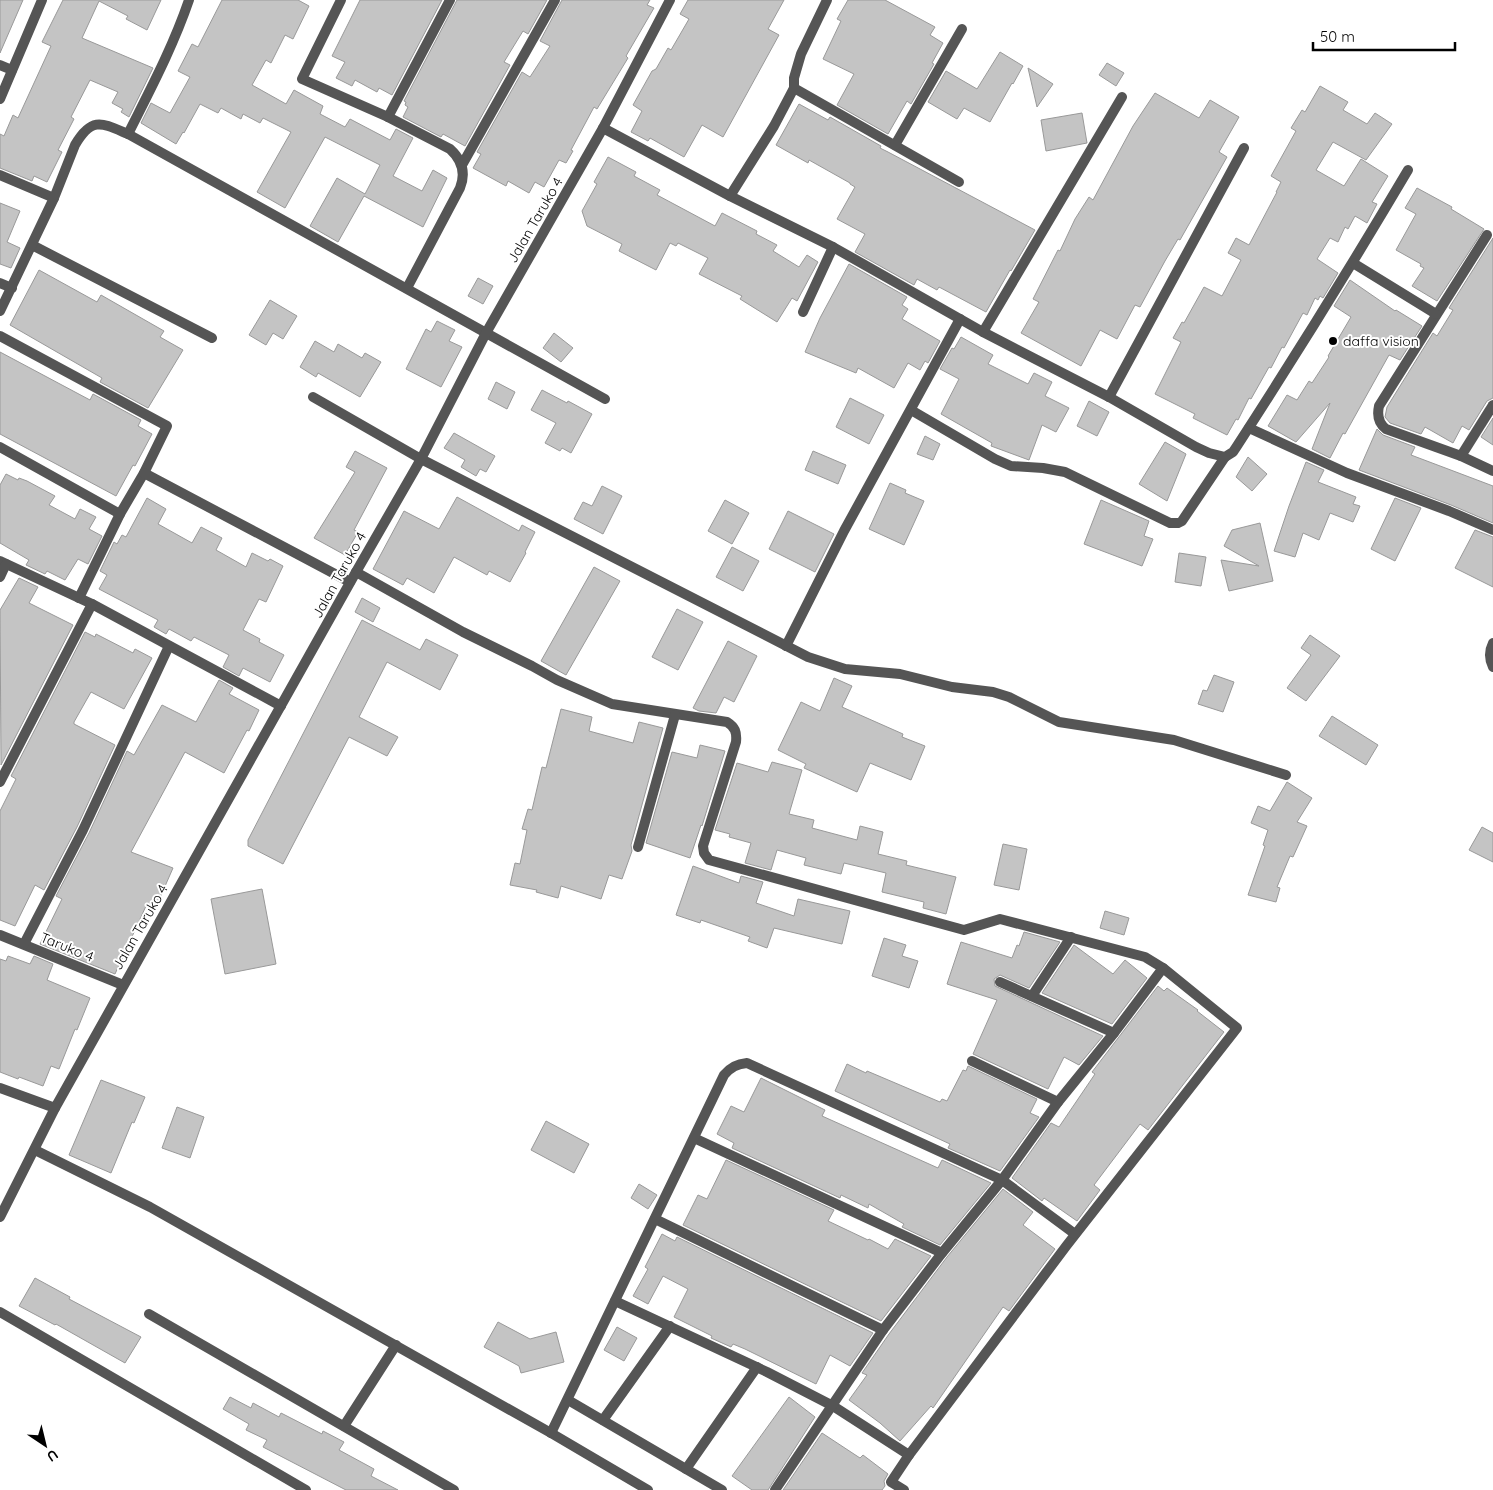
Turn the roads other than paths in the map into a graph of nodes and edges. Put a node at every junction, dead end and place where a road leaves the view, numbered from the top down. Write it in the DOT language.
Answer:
graph roads {
  1 [pos="42,0"];
  2 [pos="189,0"];
  3 [pos="341,0"];
  4 [pos="450,0"];
  5 [pos="556,0"];
  6 [pos="670,0"];
  7 [pos="828,0"];
  8 [pos="962,29"];
  9 [pos="0,65"];
  10 [pos="12,70"];
  11 [pos="794,88"];
  12 [pos="1122,97"];
  13 [pos="0,99"];
  14 [pos="388,117"];
  15 [pos="603,128"];
  16 [pos="128,134"];
  17 [pos="895,145"];
  18 [pos="1244,148"];
  19 [pos="462,166"];
  20 [pos="1408,170"];
  21 [pos="0,175"];
  22 [pos="959,182"];
  23 [pos="730,196"];
  24 [pos="54,198"];
  25 [pos="1486,235"];
  26 [pos="32,245"];
  27 [pos="833,247"];
  28 [pos="1353,263"];
  29 [pos="0,283"];
  30 [pos="12,288"];
  31 [pos="407,288"];
  32 [pos="0,311"];
  33 [pos="803,312"];
  34 [pos="1436,314"];
  35 [pos="960,319"];
  36 [pos="983,332"];
  37 [pos="486,333"];
  38 [pos="0,336"];
  39 [pos="212,338"];
  40 [pos="313,397"];
  41 [pos="1109,398"];
  42 [pos="605,399"];
  43 [pos="1493,405"];
  44 [pos="910,410"];
  45 [pos="1249,428"];
  46 [pos="0,447"];
  47 [pos="1460,456"];
  48 [pos="1225,457"];
  49 [pos="421,459"];
  50 [pos="1493,471"];
  51 [pos="144,473"];
  52 [pos="120,514"];
  53 [pos="1493,530"];
  54 [pos="3,562"];
  55 [pos="356,572"];
  56 [pos="0,577"];
  57 [pos="350,582"];
  58 [pos="79,598"];
  59 [pos="92,604"];
  60 [pos="1493,643"];
  61 [pos="169,646"];
  62 [pos="786,646"];
  63 [pos="1493,667"];
  64 [pos="282,706"];
  65 [pos="675,715"];
  66 [pos="1286,775"];
  67 [pos="0,782"];
  68 [pos="638,847"];
  69 [pos="0,935"];
  70 [pos="1071,937"];
  71 [pos="24,944"];
  72 [pos="1163,968"];
  73 [pos="1000,982"];
  74 [pos="123,985"];
  75 [pos="1032,996"];
  76 [pos="1114,1033"];
  77 [pos="972,1061"];
  78 [pos="0,1088"];
  79 [pos="1058,1102"];
  80 [pos="55,1108"];
  81 [pos="694,1138"];
  82 [pos="35,1150"];
  83 [pos="1002,1180"];
  84 [pos="0,1217"];
  85 [pos="654,1219"];
  86 [pos="1075,1234"];
  87 [pos="942,1254"];
  88 [pos="615,1301"];
  89 [pos="0,1312"];
  90 [pos="149,1314"];
  91 [pos="670,1326"];
  92 [pos="883,1330"];
  93 [pos="396,1345"];
  94 [pos="757,1367"];
  95 [pos="568,1400"];
  96 [pos="833,1406"];
  97 [pos="603,1420"];
  98 [pos="344,1426"];
  99 [pos="551,1432"];
  100 [pos="908,1455"];
  101 [pos="686,1469"];
  102 [pos="889,1486"];
  103 [pos="306,1490"];
  104 [pos="454,1490"];
  105 [pos="648,1490"];
  106 [pos="722,1490"];
  107 [pos="775,1490"];
  108 [pos="904,1490"];
  1 -- 10 [label="street"];
  2 -- 16 [label="street"];
  3 -- 14 [label="street"];
  4 -- 14 [label="street"];
  5 -- 19 [label="street"];
  6 -- 15 [label="street, Jalan Taruko 4"];
  7 -- 11 [label="street"];
  8 -- 17 [label="street"];
  9 -- 10 [label="street"];
  10 -- 13 [label="street"];
  11 -- 17 [label="street"];
  11 -- 23 [label="street"];
  12 -- 36 [label="street"];
  14 -- 19 [label="street"];
  15 -- 23 [label="street"];
  15 -- 37 [label="street, Jalan Taruko 4"];
  16 -- 24 [label="street"];
  16 -- 31 [label="street"];
  17 -- 22 [label="street"];
  18 -- 41 [label="street"];
  19 -- 31 [label="street"];
  20 -- 28 [label="street"];
  21 -- 24 [label="street"];
  23 -- 27 [label="street"];
  24 -- 26 [label="street"];
  25 -- 34 [label="street"];
  26 -- 30 [label="street"];
  26 -- 39 [label="street"];
  27 -- 33 [label="street"];
  27 -- 35 [label="street"];
  28 -- 34 [label="street"];
  28 -- 45 [label="street"];
  29 -- 30 [label="street"];
  30 -- 32 [label="street"];
  31 -- 37 [label="street"];
  34 -- 47 [label="street"];
  35 -- 36 [label="street"];
  35 -- 44 [label="street"];
  36 -- 41 [label="street"];
  37 -- 42 [label="street"];
  37 -- 49 [label="street, Jalan Taruko 4"];
  38 -- 51 [label="street"];
  40 -- 49 [label="street"];
  41 -- 48 [label="street"];
  43 -- 47 [label="street"];
  44 -- 48 [label="street"];
  44 -- 62 [label="street"];
  45 -- 48 [label="street"];
  45 -- 53 [label="street"];
  46 -- 52 [label="street"];
  47 -- 50 [label="street"];
  49 -- 55 [label="street, Jalan Taruko 4"];
  49 -- 62 [label="street"];
  51 -- 52 [label="street"];
  51 -- 57 [label="street"];
  52 -- 58 [label="street"];
  54 -- 56 [label="street"];
  54 -- 58 [label="street"];
  55 -- 57 [label="street, Jalan Taruko 4"];
  55 -- 65 [label="street"];
  57 -- 64 [label="street, Jalan Taruko 4"];
  58 -- 59 [label="street"];
  59 -- 61 [label="street"];
  59 -- 67 [label="street"];
  60 -- 63 [label="street"];
  61 -- 64 [label="street"];
  61 -- 71 [label="street"];
  62 -- 66 [label="street"];
  64 -- 74 [label="street, Jalan Taruko 4"];
  65 -- 68 [label="street"];
  65 -- 70 [label="street"];
  69 -- 71 [label="street, Taruko 4"];
  70 -- 72 [label="street"];
  70 -- 75 [label="street"];
  71 -- 74 [label="street, Taruko 4"];
  72 -- 76 [label="street"];
  72 -- 86 [label="street"];
  73 -- 75 [label="street"];
  74 -- 80 [label="street, Jalan Taruko 4"];
  75 -- 76 [label="street"];
  76 -- 79 [label="street"];
  77 -- 79 [label="street"];
  78 -- 80 [label="street"];
  79 -- 83 [label="street"];
  80 -- 82 [label="street, Jalan Taruko 4"];
  81 -- 83 [label="street"];
  81 -- 85 [label="street"];
  81 -- 87 [label="street"];
  82 -- 84 [label="street, Jalan Taruko 4"];
  82 -- 93 [label="street"];
  83 -- 86 [label="street"];
  83 -- 87 [label="street"];
  85 -- 88 [label="street"];
  85 -- 92 [label="street"];
  86 -- 100 [label="street"];
  87 -- 92 [label="street"];
  88 -- 91 [label="street"];
  88 -- 95 [label="street"];
  89 -- 103 [label="street"];
  90 -- 98 [label="street"];
  91 -- 94 [label="street"];
  91 -- 97 [label="street"];
  92 -- 96 [label="street"];
  93 -- 98 [label="street"];
  93 -- 99 [label="street"];
  94 -- 96 [label="street"];
  94 -- 101 [label="street"];
  95 -- 97 [label="street"];
  95 -- 99 [label="street"];
  96 -- 100 [label="street"];
  96 -- 107 [label="street"];
  97 -- 101 [label="street"];
  98 -- 104 [label="street"];
  99 -- 105 [label="street"];
  100 -- 102 [label="street"];
  101 -- 106 [label="street"];
  102 -- 108 [label="street"];
}
